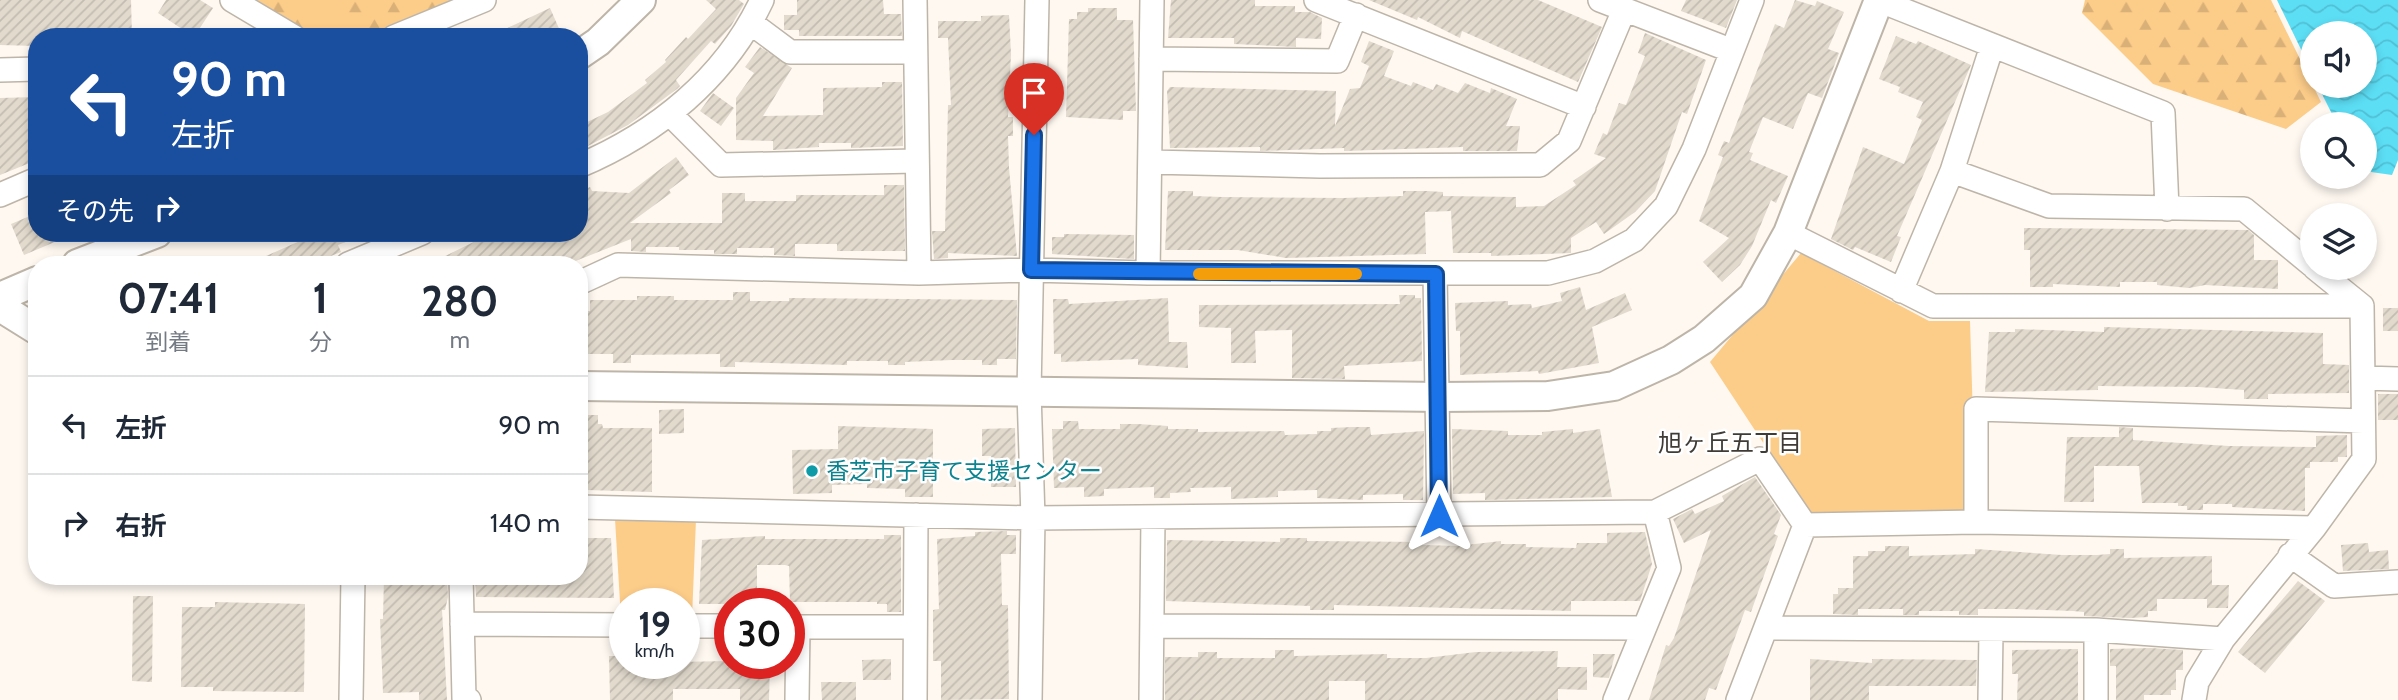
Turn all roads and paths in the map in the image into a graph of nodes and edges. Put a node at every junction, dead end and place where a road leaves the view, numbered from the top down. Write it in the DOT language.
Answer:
graph roads {
  1 [pos="232,0"];
  2 [pos="484,0"];
  3 [pos="640,0"];
  4 [pos="762,0"];
  5 [pos="915,0"];
  6 [pos="1037,0"];
  7 [pos="1152,0"];
  8 [pos="1316,0"];
  9 [pos="1600,0"];
  10 [pos="1752,0"];
  11 [pos="1878,0"];
  12 [pos="1625,10"];
  13 [pos="1356,15"];
  14 [pos="751,23"];
  15 [pos="279,28"];
  16 [pos="416,28"];
  17 [pos="1992,46"];
  18 [pos="588,49"];
  19 [pos="1730,50"];
  20 [pos="915,52"];
  21 [pos="1151,59"];
  22 [pos="28,69"];
  23 [pos="0,70"];
  24 [pos="1584,107"];
  25 [pos="671,115"];
  26 [pos="916,161"];
  27 [pos="588,162"];
  28 [pos="1150,162"];
  29 [pos="1952,171"];
  30 [pos="28,183"];
  31 [pos="0,195"];
  32 [pos="2167,209"];
  33 [pos="1788,233"];
  34 [pos="134,242"];
  35 [pos="401,242"];
  36 [pos="2300,255"];
  37 [pos="98,256"];
  38 [pos="367,256"];
  39 [pos="1031,270"];
  40 [pos="919,273"];
  41 [pos="1148,273"];
  42 [pos="1436,274"];
  43 [pos="588,279"];
  44 [pos="2331,280"];
  45 [pos="28,285"];
  46 [pos="1901,291"];
  47 [pos="0,297"];
  48 [pos="2362,306"];
  49 [pos="0,307"];
  50 [pos="28,324"];
  51 [pos="2363,378"];
  52 [pos="2398,379"];
  53 [pos="588,386"];
  54 [pos="1029,392"];
  55 [pos="1440,397"];
  56 [pos="2363,421"];
  57 [pos="588,507"];
  58 [pos="1655,512"];
  59 [pos="916,515"];
  60 [pos="1439,516"];
  61 [pos="1033,517"];
  62 [pos="1153,517"];
  63 [pos="1976,522"];
  64 [pos="1805,525"];
  65 [pos="2314,528"];
  66 [pos="2290,555"];
  67 [pos="2398,582"];
  68 [pos="354,585"];
  69 [pos="461,585"];
  70 [pos="462,624"];
  71 [pos="609,625"];
  72 [pos="1153,626"];
  73 [pos="805,627"];
  74 [pos="915,627"];
  75 [pos="1642,628"];
  76 [pos="1766,628"];
  77 [pos="2096,630"];
  78 [pos="1991,631"];
  79 [pos="2223,639"];
  80 [pos="796,679"];
  81 [pos="351,700"];
  82 [pos="469,700"];
  83 [pos="797,700"];
  84 [pos="915,700"];
  85 [pos="1030,700"];
  86 [pos="1151,700"];
  87 [pos="1615,700"];
  88 [pos="1738,700"];
  89 [pos="1990,700"];
  90 [pos="2096,700"];
  91 [pos="2194,700"];
  1 -- 15 [label="street"];
  2 -- 16 [label="street"];
  3 -- 18 [label="street"];
  4 -- 14 [label="street"];
  5 -- 20 [label="street"];
  6 -- 39 [label="street"];
  7 -- 21 [label="street"];
  8 -- 13 [label="street"];
  9 -- 12 [label="street"];
  10 -- 19 [label="street"];
  11 -- 17 [label="street"];
  11 -- 33 [label="street"];
  12 -- 19 [label="street"];
  12 -- 24 [label="street"];
  13 -- 21 [label="street"];
  13 -- 24 [label="street"];
  14 -- 20 [label="street"];
  14 -- 25 [label="street"];
  17 -- 29 [label="street"];
  17 -- 32 [label="street"];
  19 -- 42 [label="street"];
  20 -- 26 [label="street"];
  21 -- 28 [label="street"];
  22 -- 23 [label="street"];
  24 -- 28 [label="street"];
  25 -- 26 [label="street"];
  25 -- 27 [label="street"];
  26 -- 40 [label="street"];
  28 -- 41 [label="street"];
  29 -- 32 [label="street"];
  29 -- 46 [label="street"];
  30 -- 31 [label="street"];
  32 -- 36 [label="street"];
  33 -- 46 [label="street"];
  33 -- 55 [label="street"];
  34 -- 37 [label="street"];
  35 -- 38 [label="street"];
  39 -- 40 [label="street"];
  39 -- 41 [label="street"];
  39 -- 54 [label="street"];
  40 -- 43 [label="street"];
  41 -- 42 [label="street"];
  42 -- 55 [label="street"];
  44 -- 48 [label="street"];
  45 -- 47 [label="street"];
  46 -- 48 [label="street"];
  48 -- 51 [label="street"];
  49 -- 50 [label="street"];
  51 -- 52 [label="street"];
  51 -- 56 [label="street"];
  53 -- 54 [label="street"];
  54 -- 55 [label="street"];
  54 -- 61 [label="street"];
  55 -- 60 [label="street"];
  56 -- 63 [label="street"];
  56 -- 65 [label="street"];
  57 -- 59 [label="street"];
  58 -- 60 [label="street"];
  58 -- 64 [label="street"];
  58 -- 75 [label="street"];
  59 -- 61 [label="street"];
  59 -- 74 [label="street"];
  60 -- 62 [label="street"];
  61 -- 62 [label="street"];
  61 -- 85 [label="street"];
  62 -- 72 [label="street"];
  63 -- 64 [label="street"];
  63 -- 65 [label="street"];
  64 -- 76 [label="street"];
  65 -- 66 [label="street"];
  66 -- 67 [label="street"];
  66 -- 79 [label="street"];
  68 -- 81 [label="street"];
  69 -- 70 [label="street"];
  70 -- 71 [label="street"];
  70 -- 82 [label="street"];
  72 -- 75 [label="street"];
  72 -- 86 [label="street"];
  73 -- 74 [label="street"];
  74 -- 84 [label="street"];
  75 -- 87 [label="street"];
  76 -- 78 [label="street"];
  76 -- 88 [label="street"];
  77 -- 78 [label="street"];
  77 -- 79 [label="street"];
  77 -- 90 [label="street"];
  78 -- 89 [label="street"];
  79 -- 91 [label="street"];
  80 -- 83 [label="street"];
}
